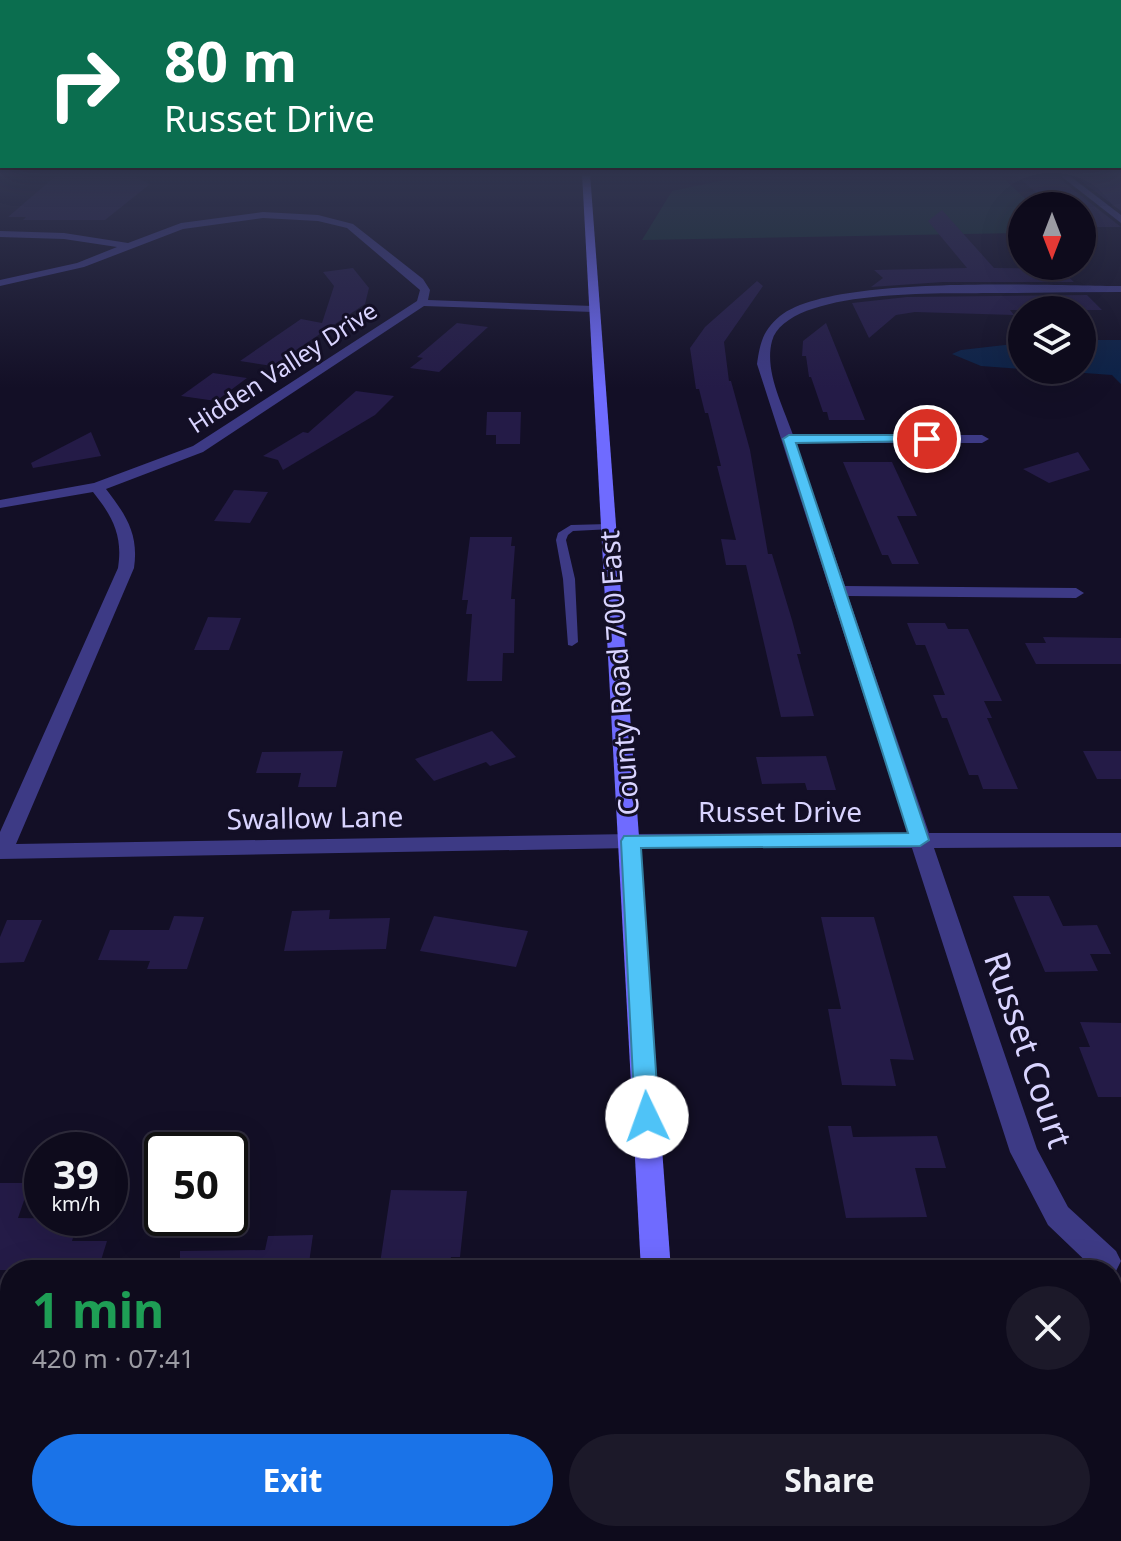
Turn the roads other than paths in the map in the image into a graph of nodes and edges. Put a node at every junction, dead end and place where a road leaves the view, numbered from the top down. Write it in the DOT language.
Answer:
graph roads {
  1 [pos="122,245"];
  2 [pos="374,245"];
  3 [pos="590,245"];
  4 [pos="129,246"];
  5 [pos="0,283"];
  6 [pos="1121,289"];
  7 [pos="422,303"];
  8 [pos="593,309"];
  9 [pos="789,439"];
  10 [pos="982,439"];
  11 [pos="97,487"];
  12 [pos="0,504"];
  13 [pos="608,527"];
  14 [pos="840,591"];
  15 [pos="1076,593"];
  16 [pos="572,642"];
  17 [pos="920,840"];
  18 [pos="1121,840"];
  19 [pos="631,841"];
  20 [pos="1,852"];
  21 [pos="655,1260"];
  22 [pos="1105,1260"];
  1 -- 4 [label="street"];
  2 -- 7 [label="street"];
  3 -- 8 [label="main road, County Road 700 East"];
  4 -- 5 [label="street"];
  6 -- 9 [label="street, Russet Court"];
  7 -- 8 [label="street"];
  7 -- 11 [label="street, Hidden Valley Drive"];
  8 -- 13 [label="main road, County Road 700 East"];
  9 -- 10 [label="street"];
  9 -- 14 [label="street, Russet Court"];
  11 -- 12 [label="street, Hidden Valley Drive"];
  11 -- 20 [label="street"];
  13 -- 16 [label="lane"];
  13 -- 19 [label="main road, County Road 700 East"];
  14 -- 15 [label="street"];
  14 -- 17 [label="street, Russet Court"];
  17 -- 18 [label="street, Russet Drive"];
  17 -- 19 [label="street, Russet Drive"];
  17 -- 22 [label="street, Russet Court"];
  19 -- 20 [label="street, Swallow Lane"];
  19 -- 21 [label="main road, County Road 700 East"];
}
